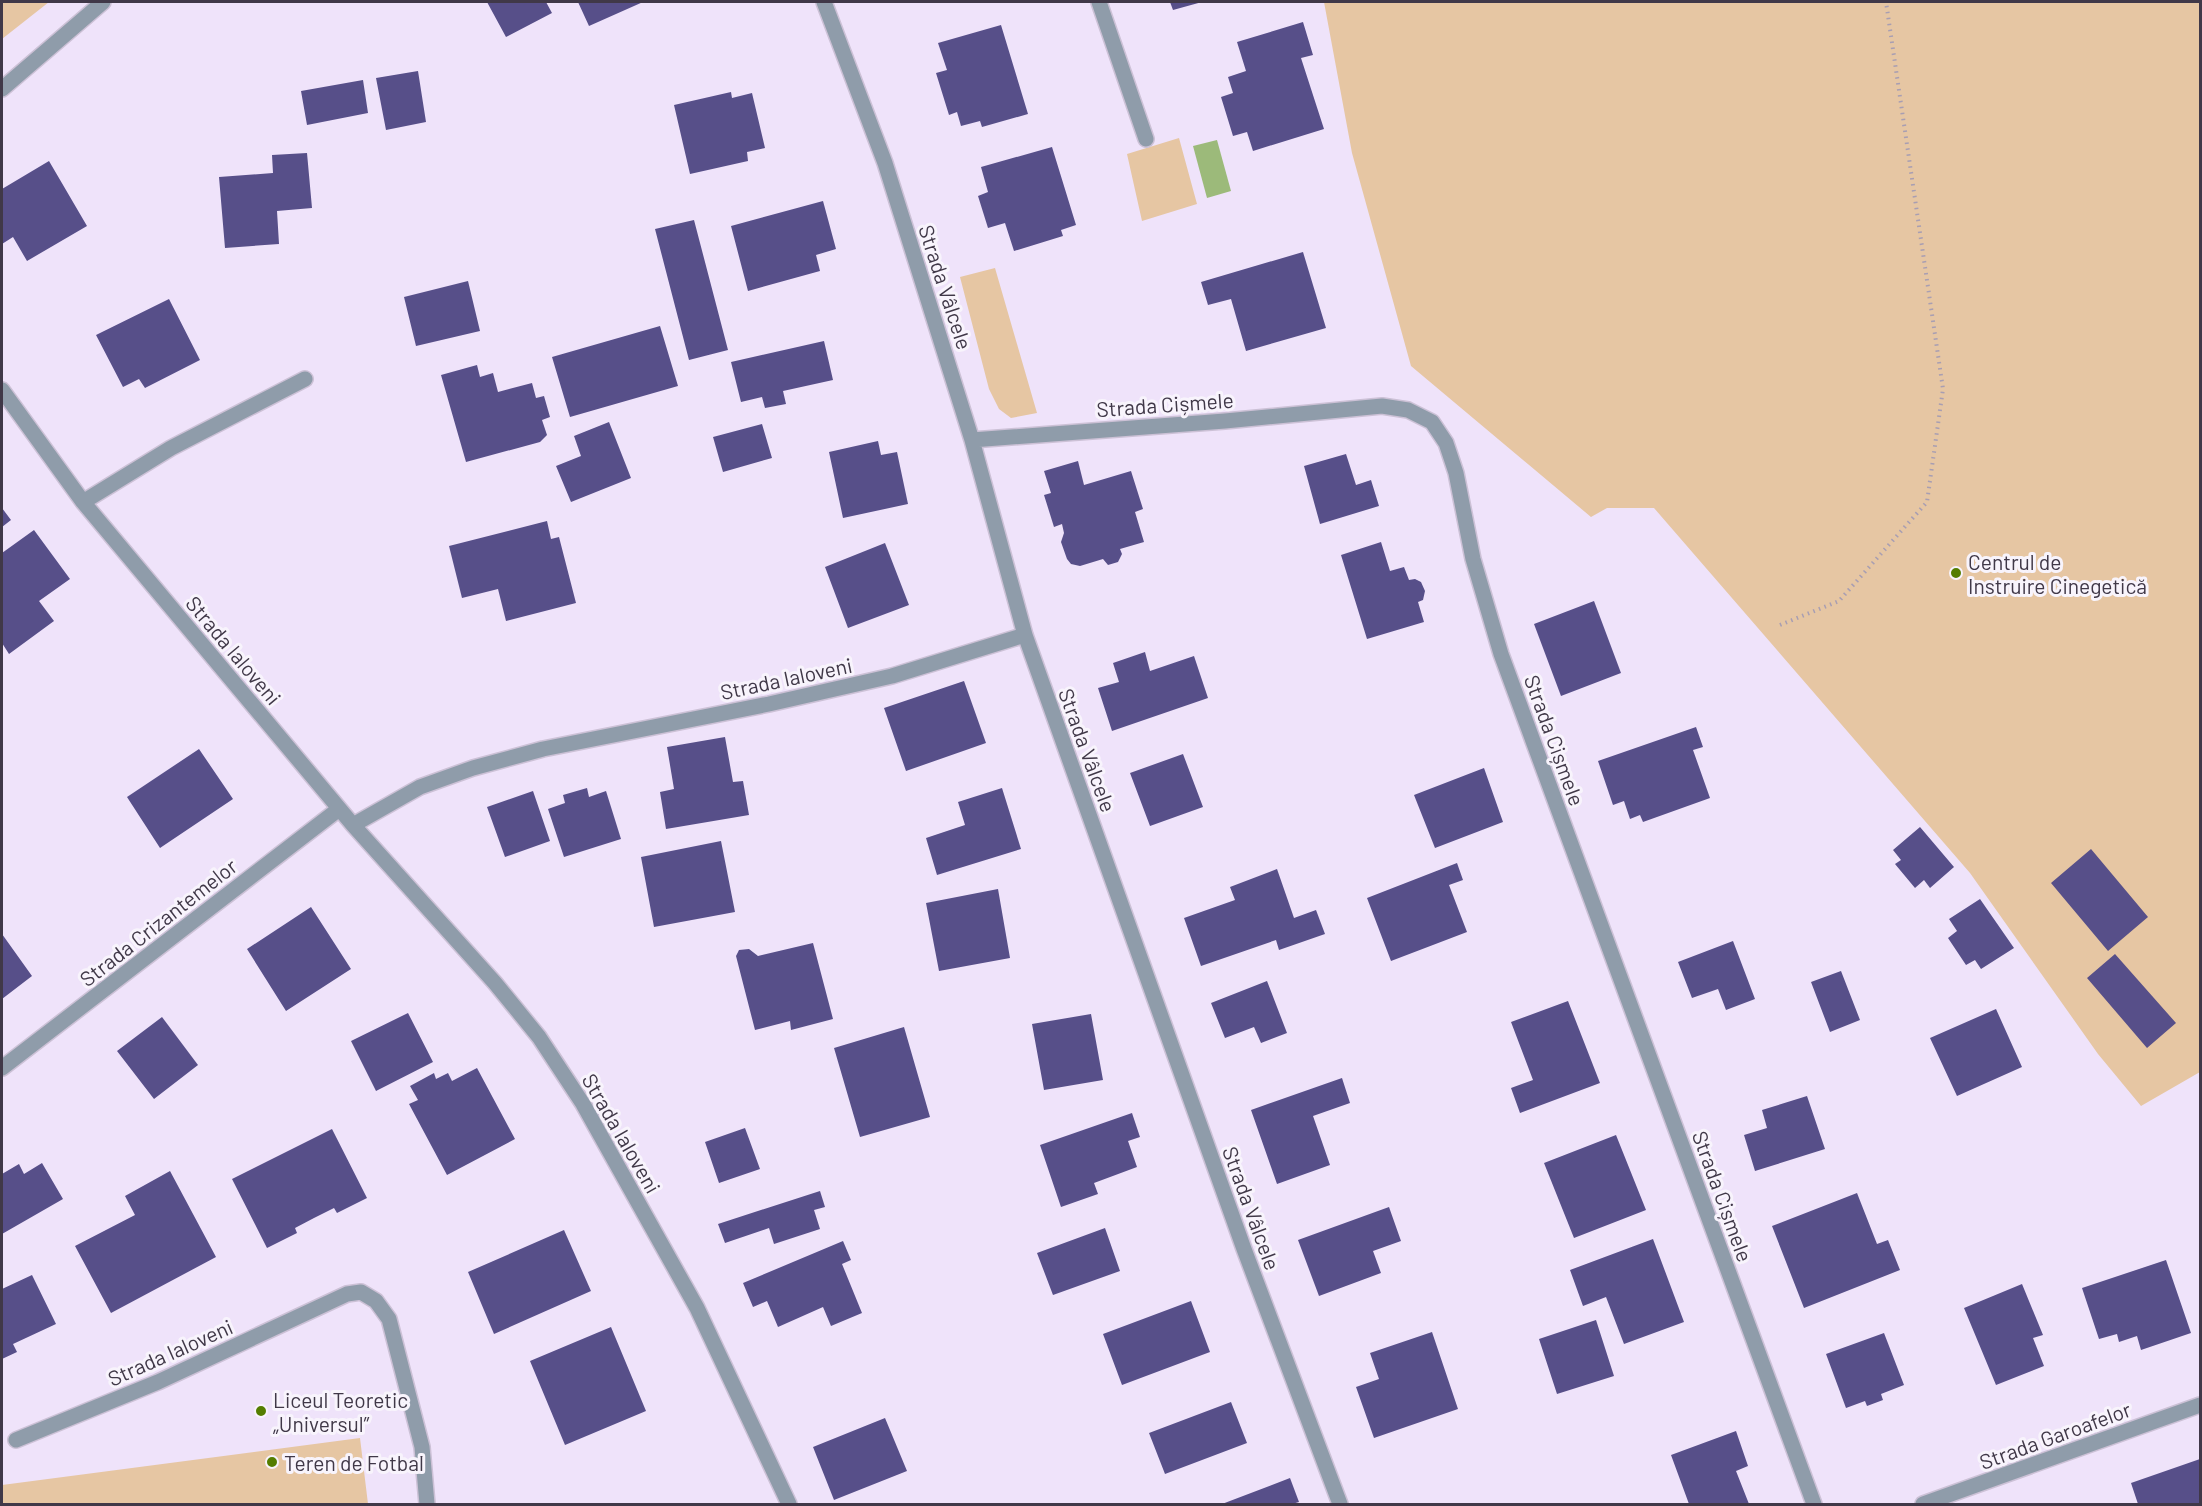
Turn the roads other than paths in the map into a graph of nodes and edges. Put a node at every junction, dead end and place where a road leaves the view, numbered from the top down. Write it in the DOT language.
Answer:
graph roads {
  1 [pos="102,2"];
  2 [pos="825,2"];
  3 [pos="1099,2"];
  4 [pos="2,89"];
  5 [pos="1146,139"];
  6 [pos="305,379"];
  7 [pos="2,390"];
  8 [pos="972,440"];
  9 [pos="83,502"];
  10 [pos="1025,635"];
  11 [pos="339,809"];
  12 [pos="353,825"];
  13 [pos="2,1068"];
  14 [pos="2200,1405"];
  15 [pos="16,1440"];
  16 [pos="427,1504"];
  17 [pos="789,1504"];
  18 [pos="1340,1504"];
  19 [pos="1814,1504"];
  20 [pos="1923,1504"];
  1 -- 4 [label="street"];
  2 -- 8 [label="street, Strada Vâlcele"];
  3 -- 5 [label="street"];
  6 -- 9 [label="street"];
  7 -- 9 [label="street, Strada Ialoveni"];
  8 -- 10 [label="street, Strada Vâlcele"];
  8 -- 19 [label="street, Strada Cișmele"];
  9 -- 11 [label="street, Strada Ialoveni"];
  10 -- 12 [label="street, Strada Ialoveni"];
  10 -- 18 [label="street, Strada Vâlcele"];
  11 -- 12 [label="street, Strada Ialoveni"];
  11 -- 13 [label="street, Strada Crizantemelor"];
  12 -- 17 [label="street, Strada Ialoveni"];
  14 -- 20 [label="street, Strada Garoafelor"];
  15 -- 16 [label="street, Strada Ialoveni"];
}
